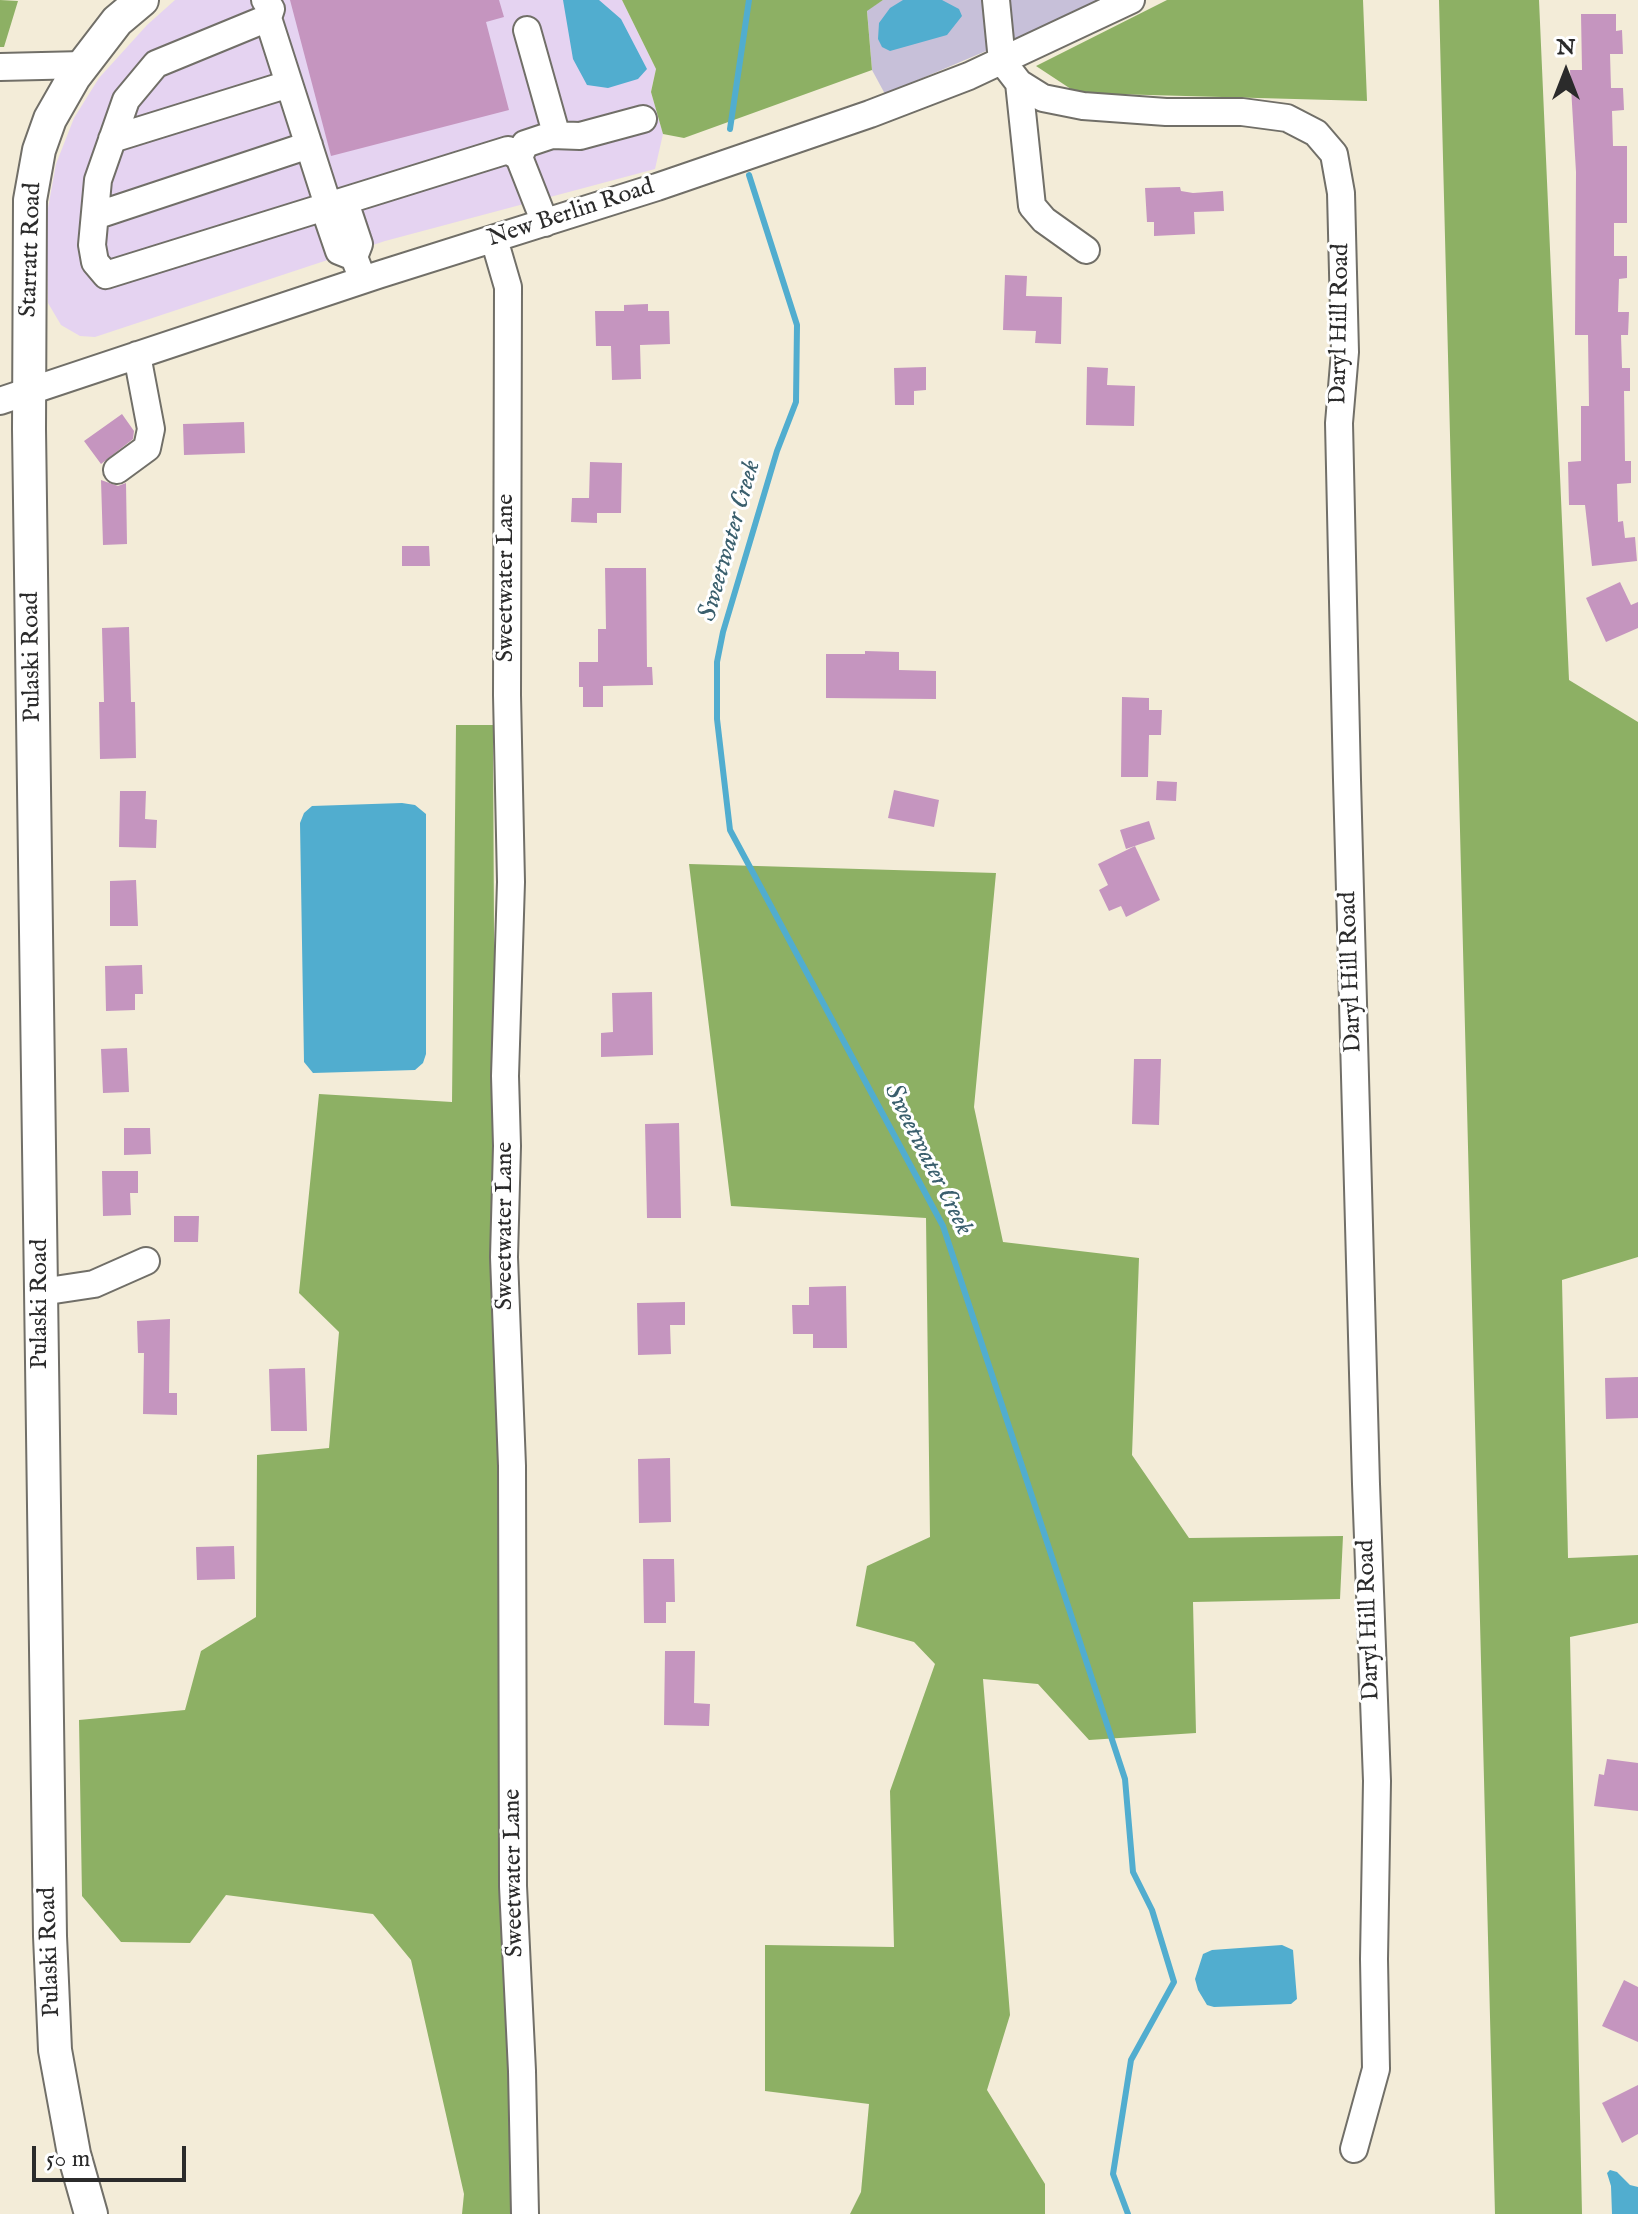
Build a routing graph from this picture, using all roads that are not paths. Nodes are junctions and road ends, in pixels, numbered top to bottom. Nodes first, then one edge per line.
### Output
1 (142, 0) edge
2 (996, 0) edge
3 (1131, 0) edge
4 (266, 9) edge
5 (527, 30) dead end
6 (1002, 61) junction
7 (84, 65) junction
8 (0, 67) edge
9 (1019, 83) junction
10 (289, 84) junction
11 (643, 119) dead end
12 (552, 135) junction
13 (112, 139) junction
14 (309, 145) junction
15 (519, 157) junction
16 (331, 204) junction
17 (95, 216) junction
18 (545, 223) junction
19 (494, 239) junction
20 (1086, 250) dead end
21 (358, 269) junction
22 (137, 355) junction
23 (14, 396) edge
24 (117, 470) dead end
25 (146, 1261) dead end
26 (41, 1292) junction
27 (1354, 2149) dead end
28 (91, 2214) edge
29 (525, 2214) edge

1 - 7 main road, Starratt Road
2 - 6 street
3 - 6 street, New Berlin Road
4 - 10 street
4 - 13 street
5 - 12 street
6 - 9 street, Daryl Hill Road
6 - 18 street, New Berlin Road
7 - 8 street
7 - 23 main road, Starratt Road
9 - 20 street
9 - 27 street, Daryl Hill Road
10 - 13 street
10 - 14 street
11 - 12 street
12 - 15 street
13 - 17 street
14 - 16 street
14 - 17 street
15 - 16 street
15 - 18 street
16 - 17 street
16 - 21 street
18 - 19 street, New Berlin Road
19 - 21 street, New Berlin Road
19 - 29 street, Sweetwater Lane
21 - 22 street, New Berlin Road
22 - 23 street, New Berlin Road
22 - 24 street
23 - 26 main road, Pulaski Road
25 - 26 street
26 - 28 main road, Pulaski Road

